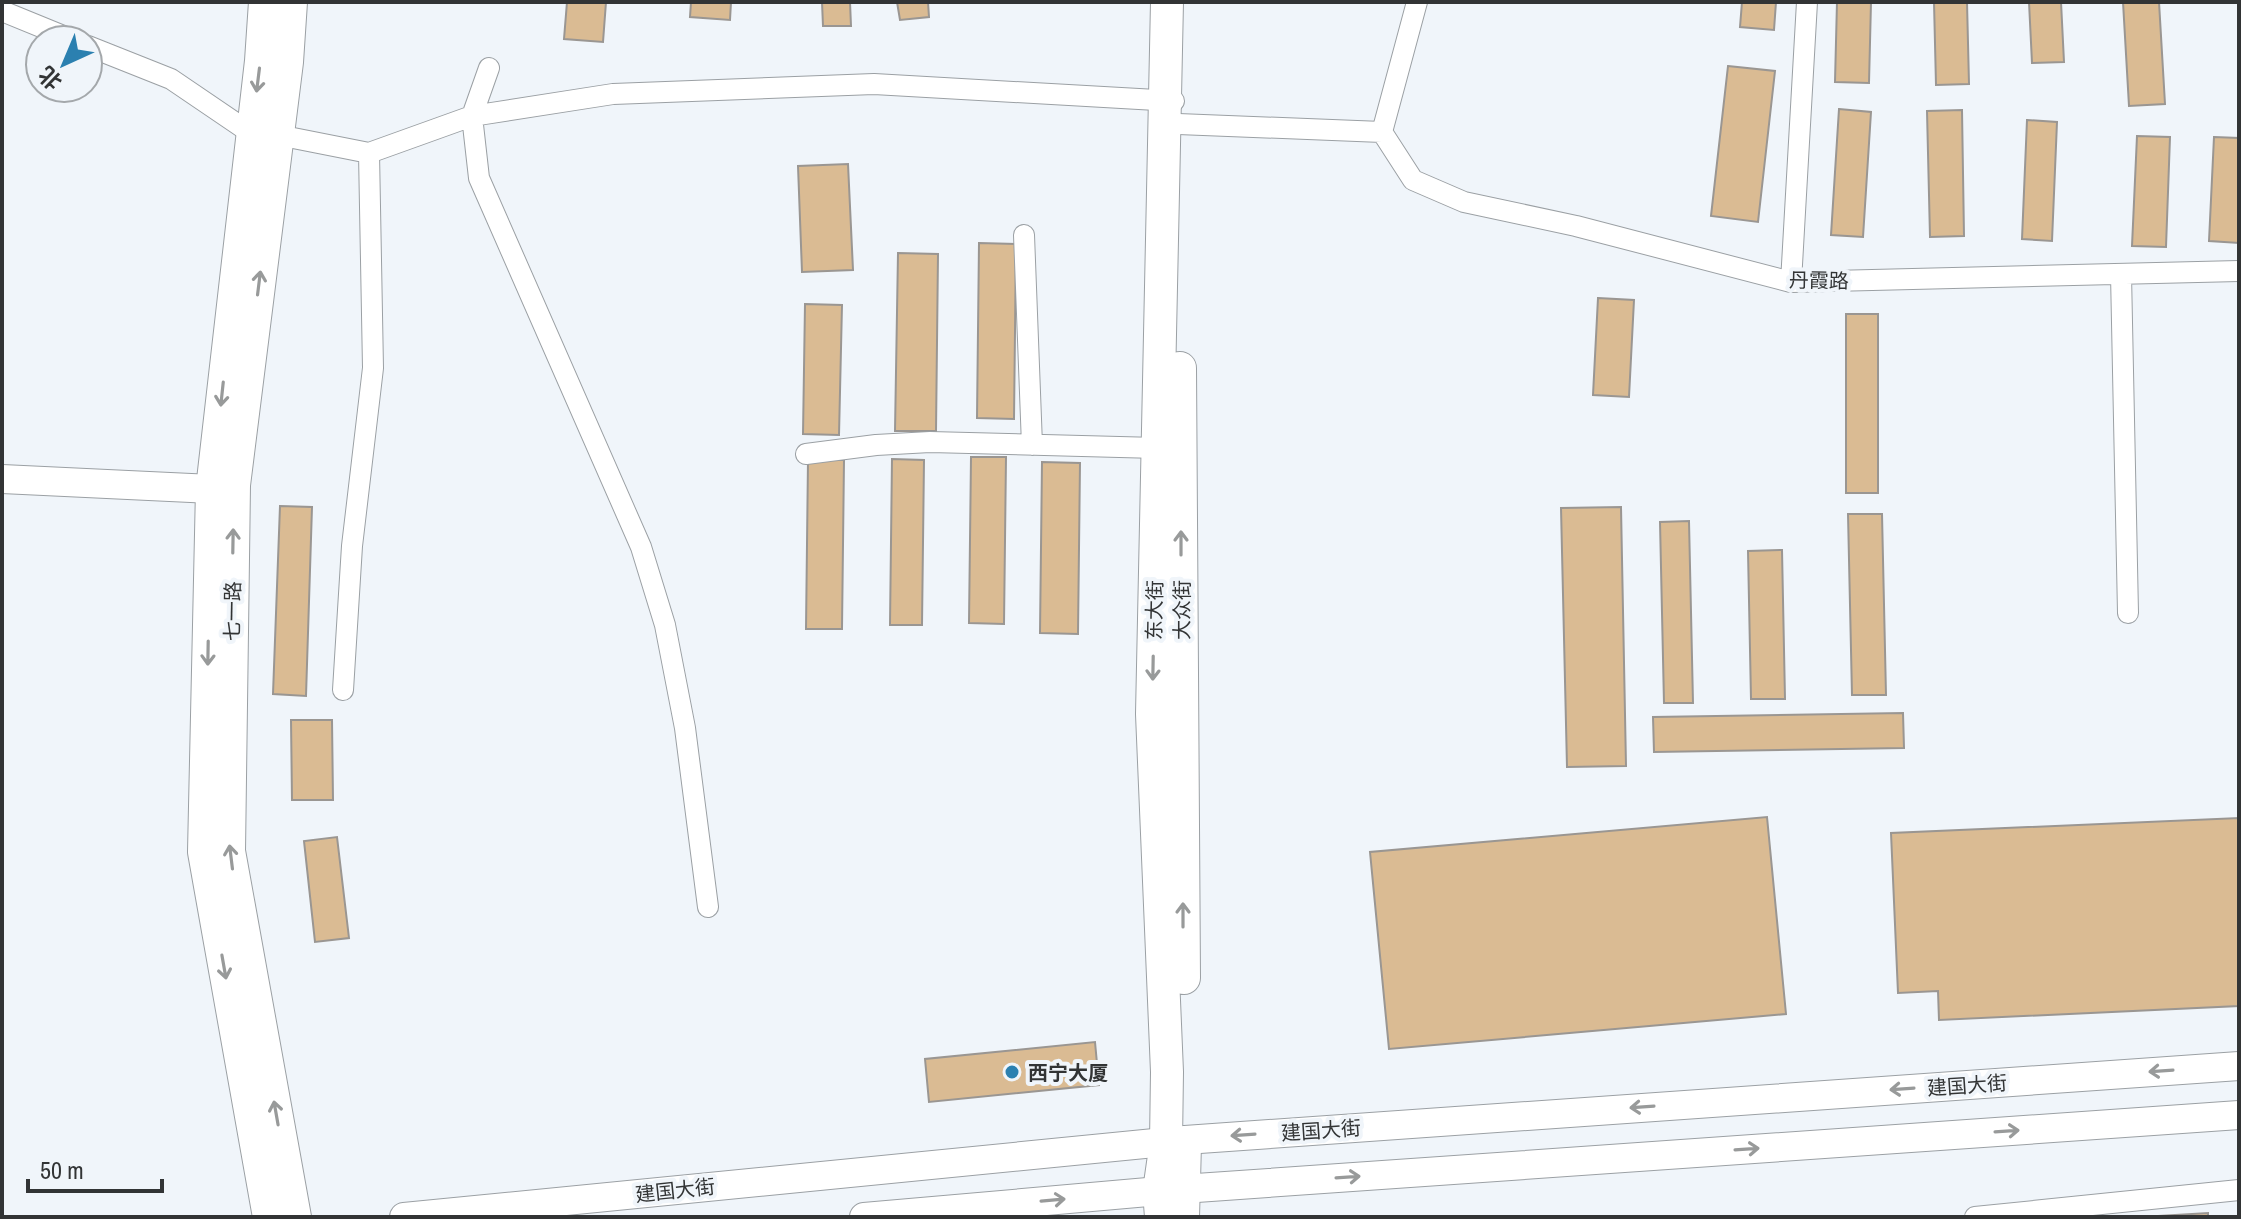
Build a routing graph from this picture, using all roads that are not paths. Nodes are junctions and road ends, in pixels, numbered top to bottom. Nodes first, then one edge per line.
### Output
1 (265, 2) edge
2 (291, 2) edge
3 (1167, 2) edge
4 (1181, 2) edge
5 (1417, 2) edge
6 (1807, 2) edge
7 (2, 11) edge
8 (34, 24) edge
9 (104, 52) edge
10 (489, 68) dead end
11 (1173, 108) junction
12 (472, 116) junction
13 (1382, 132) junction
14 (265, 135) junction
15 (369, 153) junction
16 (1024, 235) dead end
17 (2239, 271) edge
18 (2121, 274) junction
19 (1791, 282) junction
20 (1032, 445) junction
21 (1157, 448) junction
22 (806, 454) dead end
23 (2, 479) edge
24 (212, 489) junction
25 (2128, 613) dead end
26 (343, 690) dead end
27 (708, 907) dead end
28 (2239, 1066) edge
29 (2239, 1115) edge
30 (1176, 1141) junction
31 (2239, 1190) edge
32 (1171, 1204) edge
33 (269, 1217) edge
34 (295, 1217) edge
35 (404, 1217) edge
36 (864, 1217) edge
37 (1975, 1217) edge

1 -> 14 main road, 七一路
2 - 14 main road, 七一路
3 - 11 main road, 东大街
4 - 11 main road, 大众街
5 - 13 street
6 - 19 street
7 - 8 street
9 - 14 street
10 - 12 street
11 - 12 street
11 - 13 street
11 - 21 main road, 东大街
30 -> 11 main road, 大众街
12 - 15 street
12 - 27 street
13 - 19 street, 丹霞路
14 - 15 street
14 -> 24 main road, 七一路
34 -> 14 main road, 七一路
15 - 26 street
16 - 20 street
17 - 18 street, 丹霞路
18 - 19 street, 丹霞路
18 - 25 street
20 - 21 street
20 - 22 street
21 -> 30 main road, 东大街
23 - 24 street
24 -> 33 main road, 七一路
28 -> 30 street, 建国大街
32 -> 29 street
30 - 32 main road, 东大街
30 - 35 street, 建国大街
31 - 37 street
36 -> 32 street

